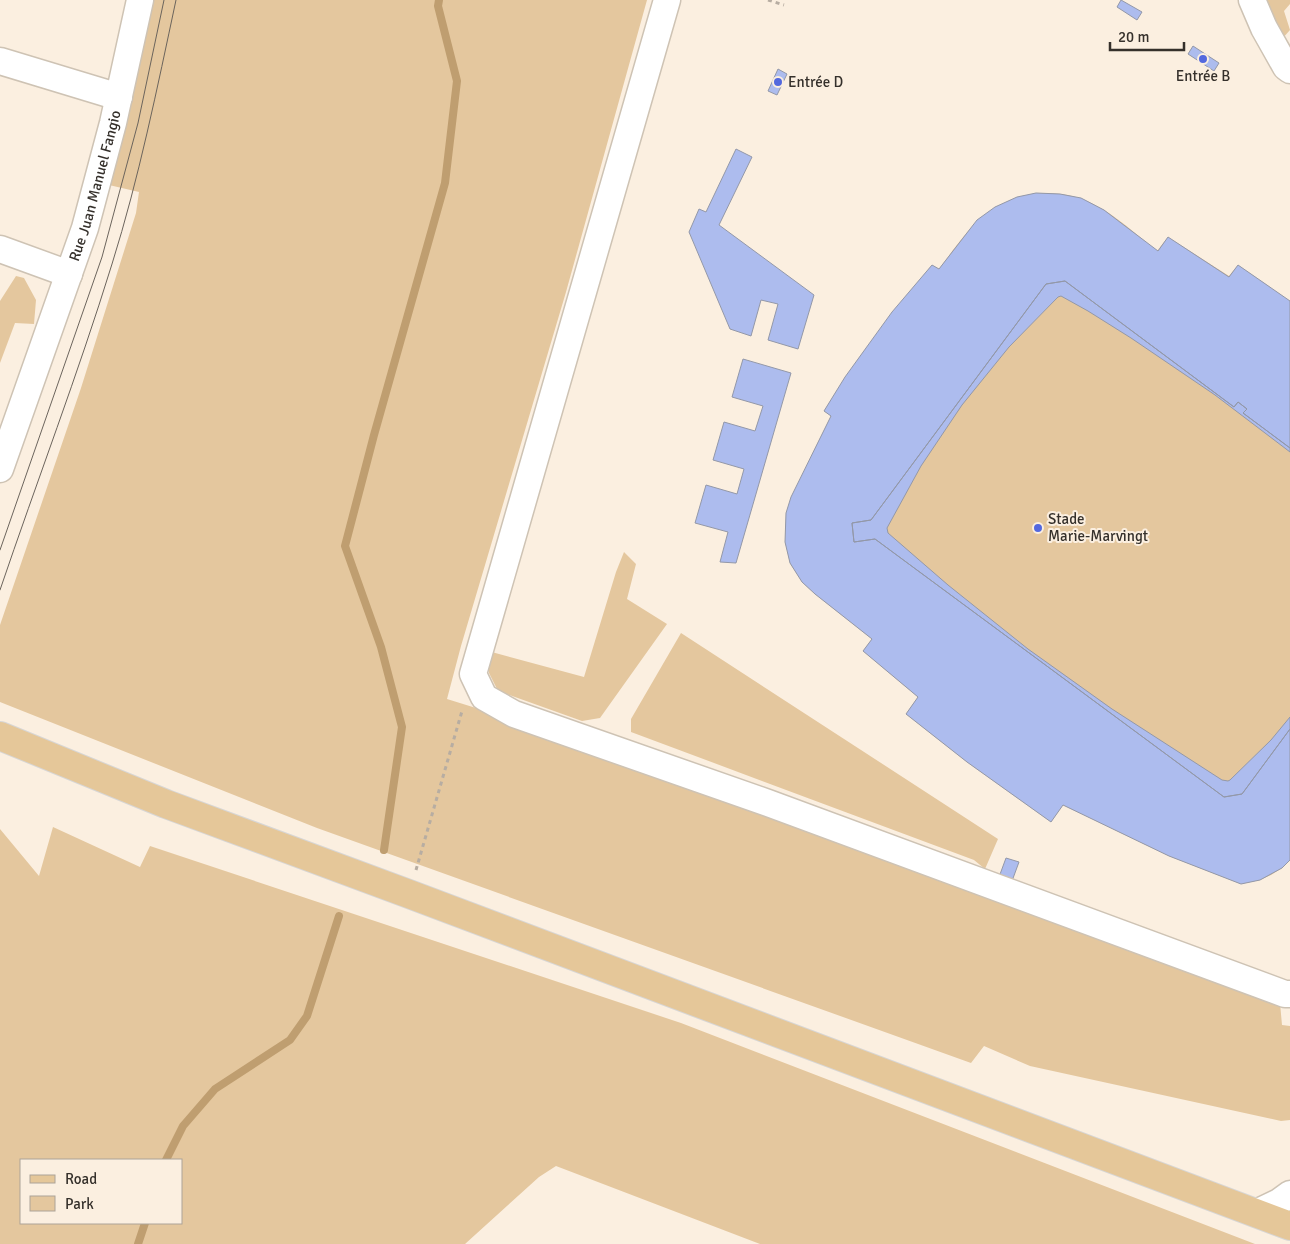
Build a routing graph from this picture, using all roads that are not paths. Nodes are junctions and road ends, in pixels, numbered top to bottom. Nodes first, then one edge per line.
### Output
1 (140, 0) edge
2 (667, 0) edge
3 (1252, 0) edge
4 (0, 61) edge
5 (1290, 70) edge
6 (119, 97) junction
7 (0, 249) edge
8 (69, 274) junction
9 (0, 468) edge
10 (0, 736) edge
11 (1290, 994) edge
12 (1290, 1194) edge
13 (1256, 1213) junction
14 (1290, 1226) edge

1 - 6 street, Rue Juan Manuel Fangio
2 - 11 street
3 - 5 street
4 - 6 street, Rue Juan Manuel Fangio
6 - 8 street, Rue Juan Manuel Fangio
7 - 8 street, Rue Juan Manuel Fangio
8 - 9 street, Rue Juan Manuel Fangio
10 - 13 main road
12 - 13 street
13 - 14 main road

